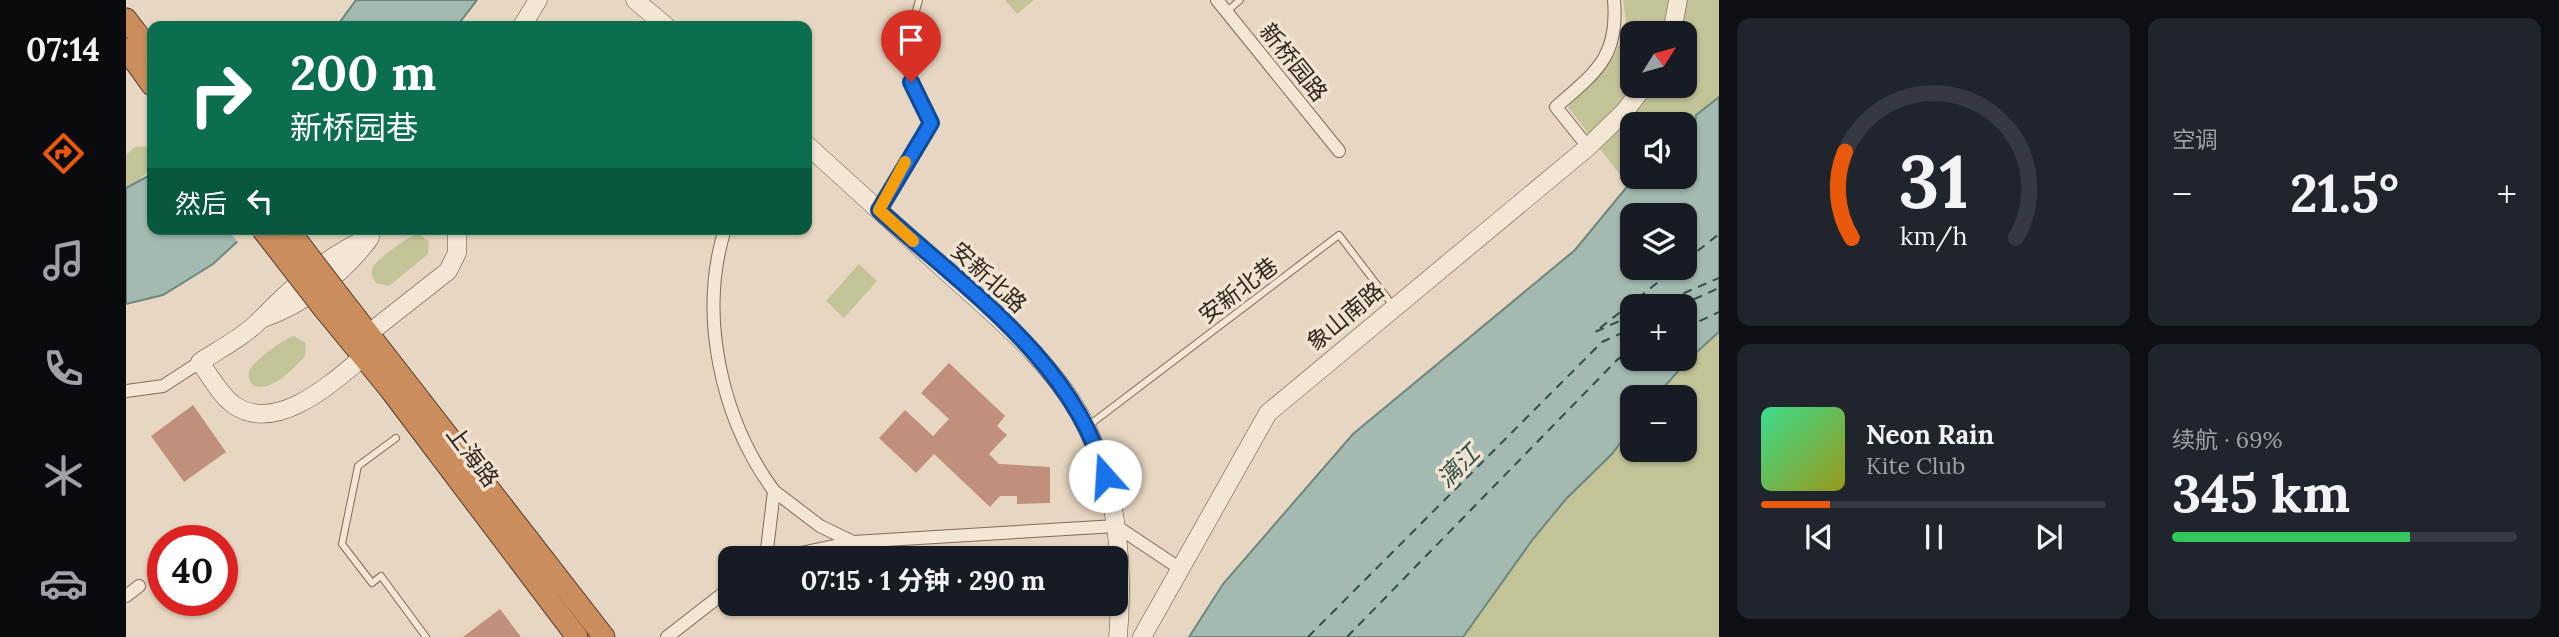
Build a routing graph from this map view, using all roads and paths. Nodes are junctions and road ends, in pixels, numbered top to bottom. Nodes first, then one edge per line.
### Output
1 (538, 0) edge
2 (635, 0) edge
3 (919, 0) edge
4 (1217, 0) edge
5 (1240, 0) edge
6 (1614, 0) edge
7 (1678, 0) edge
8 (1226, 12) junction
9 (126, 19) edge
10 (525, 21) edge
11 (660, 21) edge
12 (1674, 21) edge
13 (147, 46) edge
14 (126, 49) edge
15 (147, 78) edge
16 (1635, 98) edge
17 (1588, 147) junction
18 (812, 150) edge
19 (1339, 151) dead end
20 (879, 210) junction
21 (268, 235) edge
22 (292, 235) edge
23 (370, 235) edge
24 (457, 235) edge
25 (724, 235) edge
26 (332, 303) junction
27 (1394, 307) junction
28 (368, 334) junction
29 (363, 357) junction
30 (200, 362) junction
31 (395, 383) junction
32 (126, 391) edge
33 (400, 419) dead end
34 (1087, 427) junction
35 (396, 438) dead end
36 (774, 491) junction
37 (457, 494) dead end
38 (1115, 526) junction
39 (853, 542) junction
40 (767, 546) edge
41 (834, 546) edge
42 (1182, 570) junction
43 (139, 586) dead end
44 (126, 596) edge
45 (718, 597) edge
46 (426, 637) edge
47 (568, 637) edge
48 (578, 637) edge
49 (604, 637) edge
50 (611, 637) edge
51 (667, 637) edge
52 (1118, 637) edge
53 (1142, 637) edge

1 - 10 street
2 - 11 street
3 - 20 lane
4 - 8 street, 新桥园路
5 - 8 lane
6 - 17 street
7 - 12 street
8 - 19 street, 新桥园路
9 - 13 highway
14 - 15 highway
16 - 17 street, 象山南路
17 - 27 street, 象山南路
18 - 20 street, 安新北路
20 - 34 street, 安新北路
21 - 26 highway, bridge
22 - 26 highway, bridge
23 - 30 street
24 - 28 street
25 - 36 street
26 - 28 highway
26 - 29 highway, 上海路
27 - 34 lane, 安新北巷
27 - 42 street, 象山南路
28 - 31 highway
29 - 30 street
29 - 31 highway, 上海路
30 - 32 street
31 - 33 lane
31 - 48 highway, 上海路
31 - 49 highway, 上海路
31 - 50 lane
34 - 38 street, 安新北路
35 - 46 lane
36 - 39 street
36 - 40 street
37 - 47 lane
38 - 39 street
38 - 42 street
38 - 52 street, 安新北路
39 - 41 street
42 - 53 street, 象山南路
43 - 44 street
45 - 51 street

